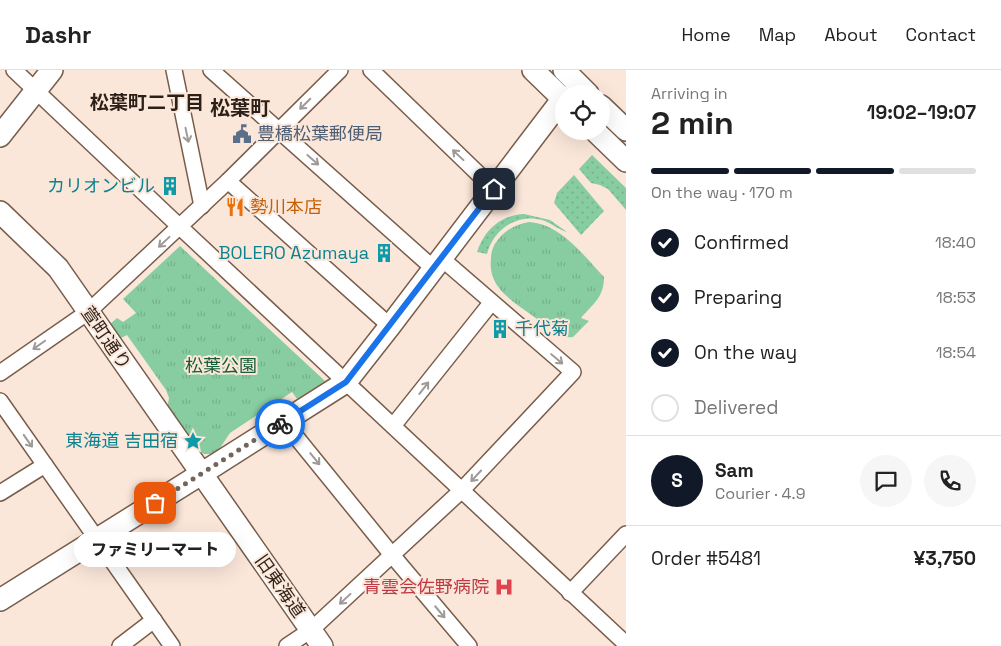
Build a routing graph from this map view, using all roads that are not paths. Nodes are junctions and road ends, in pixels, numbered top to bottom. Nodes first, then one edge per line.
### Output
1 (14, 70) edge
2 (52, 70) edge
3 (174, 70) edge
4 (211, 70) edge
5 (340, 70) edge
6 (371, 70) edge
7 (533, 70) edge
8 (564, 85) edge
9 (36, 90) junction
10 (555, 108) edge
11 (610, 115) edge
12 (279, 130) junction
13 (626, 130) edge
14 (0, 136) edge
15 (604, 140) edge
16 (626, 161) edge
17 (228, 181) junction
18 (494, 189) junction
19 (202, 206) junction
20 (0, 212) edge
21 (180, 227) junction
22 (437, 263) junction
23 (491, 303) junction
24 (88, 312) junction
25 (390, 326) junction
26 (0, 373) edge
27 (346, 382) junction
28 (0, 401) edge
29 (284, 422) junction
30 (394, 426) junction
31 (45, 465) junction
32 (201, 474) junction
33 (462, 490) junction
34 (0, 493) edge
35 (626, 534) edge
36 (96, 539) junction
37 (392, 555) junction
38 (570, 593) junction
39 (0, 600) edge
40 (154, 620) junction
41 (316, 638) edge
42 (626, 644) edge
43 (120, 646) edge
44 (172, 646) edge
45 (288, 646) edge
46 (469, 646) edge

1 - 9 street
2 - 9 street
3 -> 19 street
4 - 12 street
5 -> 12 street
18 -> 6 street
7 - 8 street
9 - 14 street
9 - 21 street
10 - 18 street
11 - 13 street
12 - 17 street
12 -> 22 street
15 - 16 street
17 - 19 street
17 - 25 street
18 - 22 street
19 - 21 street
20 - 24 street, 萱町通り
21 -> 24 street
21 - 27 street
22 - 23 street
22 - 25 street
30 -> 23 street
23 -> 33 street
24 -> 26 street
24 - 32 street, 萱町通り
25 - 27 street
27 - 29 street
27 - 30 street
28 -> 31 street
29 - 32 street
29 -> 37 street
30 - 33 street
31 - 34 street
31 - 36 street
32 - 36 street
32 - 41 street, 旧東海道
33 - 37 street
33 - 38 street
35 - 38 street
36 - 39 street
36 - 40 street
37 -> 41 street
37 -> 46 street
38 - 42 street
40 - 43 street
40 - 44 street
41 - 45 street

